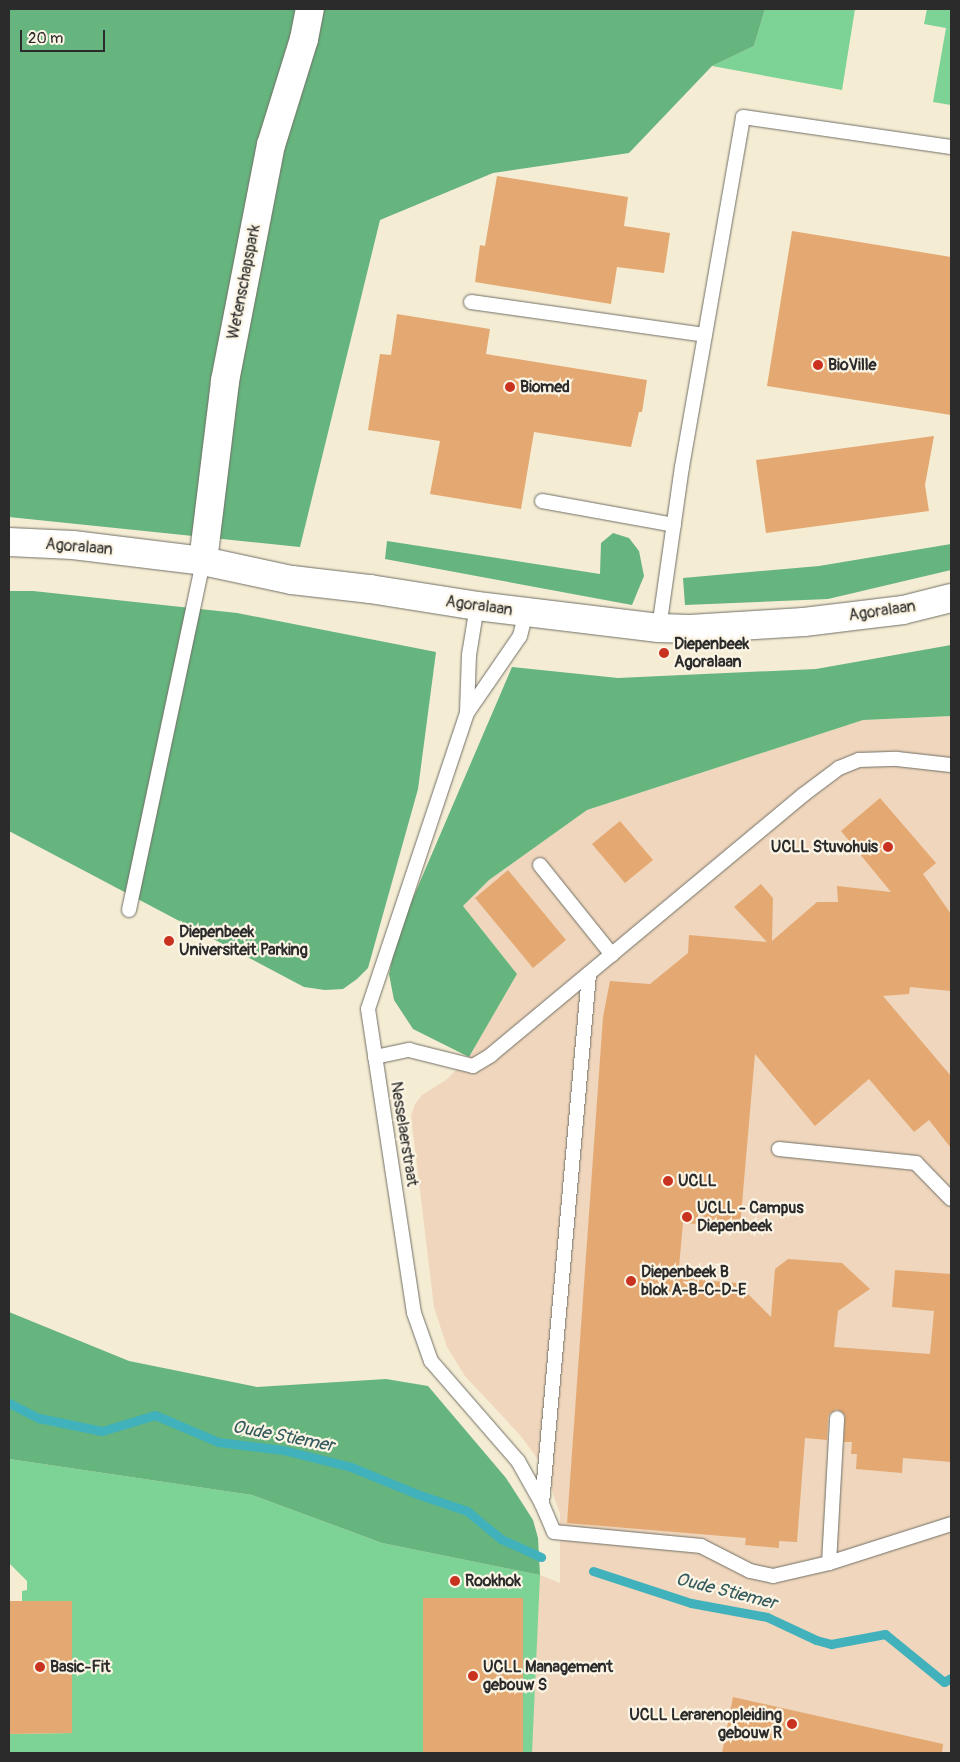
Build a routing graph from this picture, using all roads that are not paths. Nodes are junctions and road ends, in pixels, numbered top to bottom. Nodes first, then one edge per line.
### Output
1 (310, 9) edge
2 (951, 147) edge
3 (471, 302) dead end
4 (705, 335) junction
5 (542, 501) dead end
6 (674, 525) junction
7 (9, 542) edge
8 (203, 561) junction
9 (951, 598) edge
10 (477, 606) junction
11 (526, 612) junction
12 (659, 628) junction
13 (467, 713) junction
14 (951, 765) edge
15 (540, 864) dead end
16 (129, 910) dead end
17 (612, 955) junction
18 (589, 974) junction
19 (375, 1058) junction
20 (779, 1150) dead end
21 (951, 1199) edge
22 (837, 1418) dead end
23 (542, 1504) junction
24 (951, 1524) edge
25 (829, 1563) junction

1 - 8 street, Wetenschapspark
2 - 4 lane
3 - 4 lane
4 - 6 lane
5 - 6 lane
6 - 12 lane
7 - 8 street, Agoralaan
8 - 10 street, Agoralaan
8 - 16 lane
9 - 12 street, Agoralaan
10 - 11 street, Agoralaan
10 - 13 lane, Nesselaerstraat
11 - 12 street, Agoralaan
11 - 13 lane, Nesselaerstraat
13 - 19 lane, Nesselaerstraat
14 - 17 lane
15 - 17 lane
17 - 18 lane
18 - 19 lane
18 - 23 lane
19 - 23 lane, Nesselaerstraat
20 - 21 lane
22 - 25 lane
23 - 25 lane, Nesselaerstraat
24 - 25 lane

